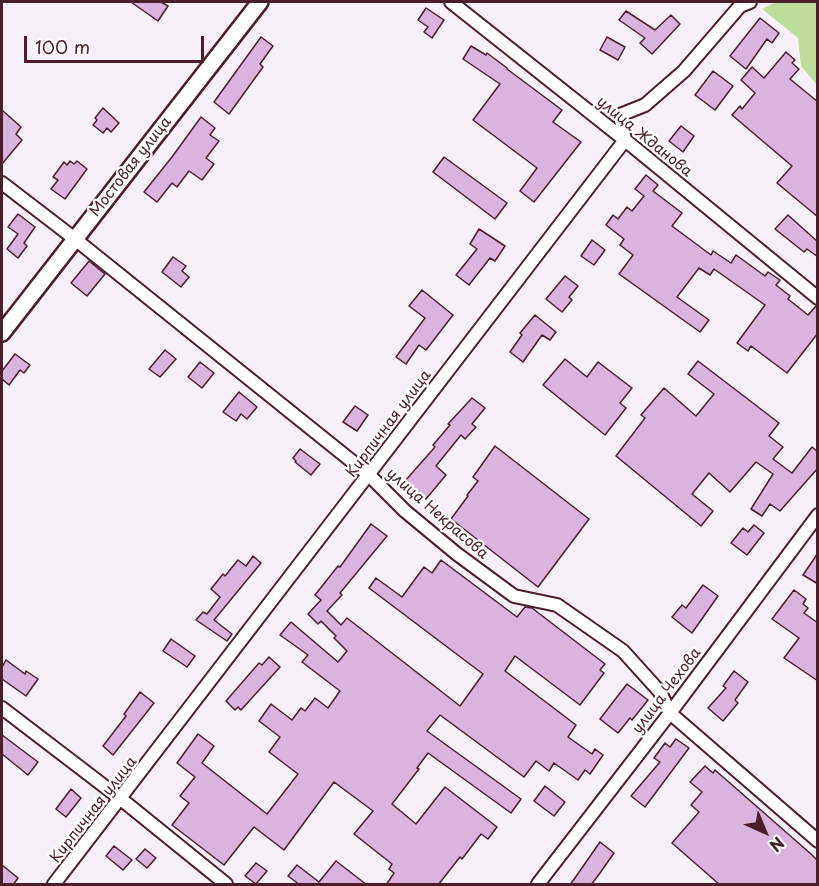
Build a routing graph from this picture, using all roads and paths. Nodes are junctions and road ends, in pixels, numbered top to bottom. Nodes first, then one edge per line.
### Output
1 (260, 2) edge
2 (451, 2) edge
3 (750, 2) edge
4 (625, 140) junction
5 (2, 183) edge
6 (75, 239) junction
7 (818, 298) edge
8 (2, 333) edge
9 (369, 475) junction
10 (818, 514) edge
11 (2, 708) edge
12 (670, 713) junction
13 (122, 799) junction
14 (818, 841) edge
15 (54, 885) edge
16 (226, 885) edge
17 (538, 885) edge

1 - 6 street, Мостовая улица
2 - 4 street, улица Жданова
3 - 4 street
4 - 7 street, улица Жданова
4 - 9 street, Кирпичная улица
5 - 6 street, улица Некрасова
6 - 8 street, Мостовая улица
6 - 9 street, улица Некрасова
9 - 12 street, улица Некрасова
9 - 13 street, Кирпичная улица
10 - 12 street, улица Чехова
11 - 13 street
12 - 14 street, улица Некрасова
12 - 17 street, улица Чехова
13 - 15 street, Кирпичная улица
13 - 16 street

